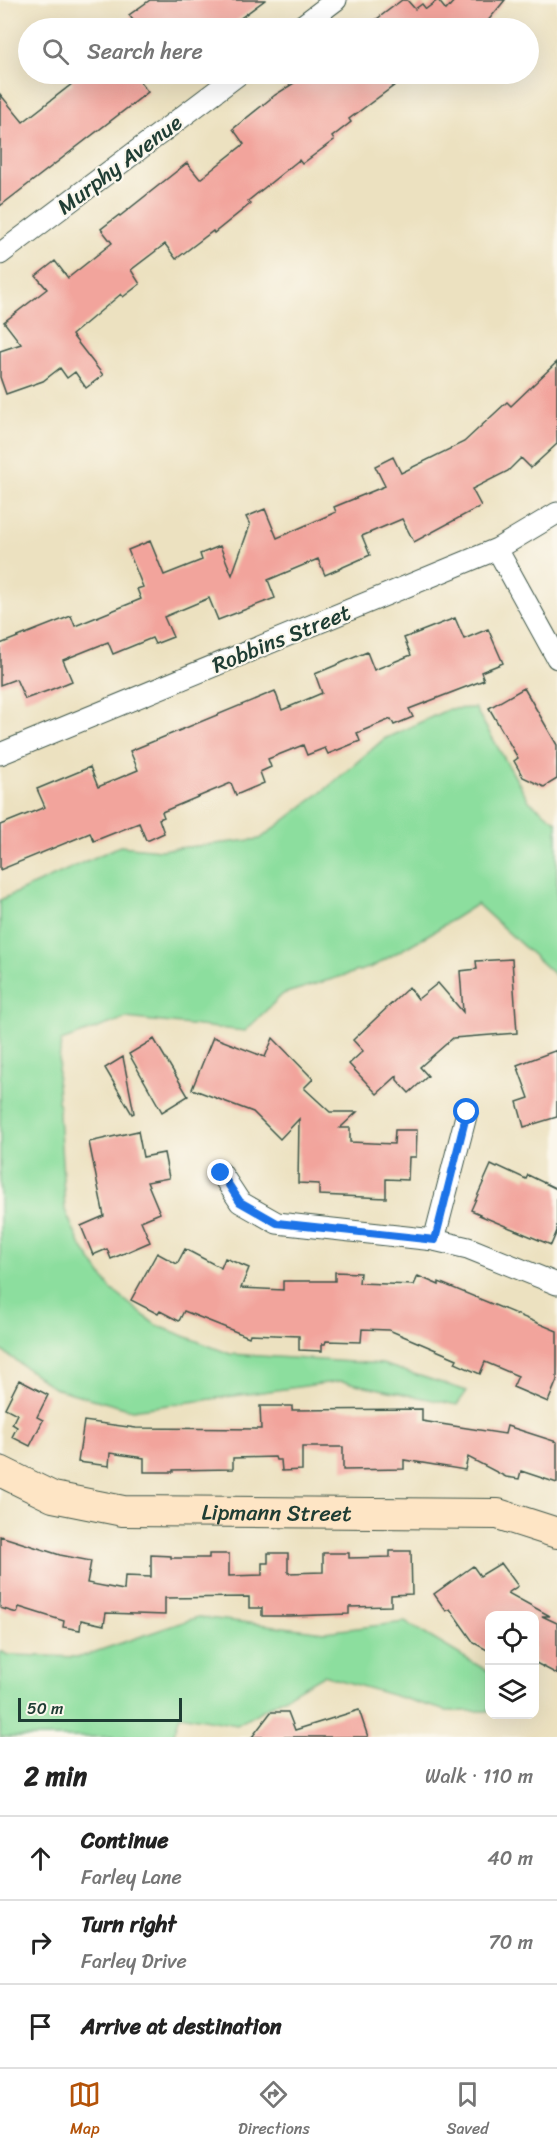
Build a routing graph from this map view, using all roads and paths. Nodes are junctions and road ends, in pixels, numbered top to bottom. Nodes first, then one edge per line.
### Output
1 (336, 0) edge
2 (312, 18) edge
3 (226, 84) edge
4 (0, 254) edge
5 (557, 513) edge
6 (497, 549) junction
7 (557, 658) edge
8 (0, 754) edge
9 (467, 1112) dead end
10 (221, 1173) dead end
11 (435, 1240) junction
12 (557, 1284) edge
13 (0, 1471) edge
14 (557, 1533) edge

1 - 2 street
3 - 4 street, Murphy Avenue
5 - 6 street, Robbins Street
6 - 7 street
6 - 8 street, Robbins Street
9 - 11 street
10 - 11 street
11 - 12 street
13 - 14 street, Lipmann Street

